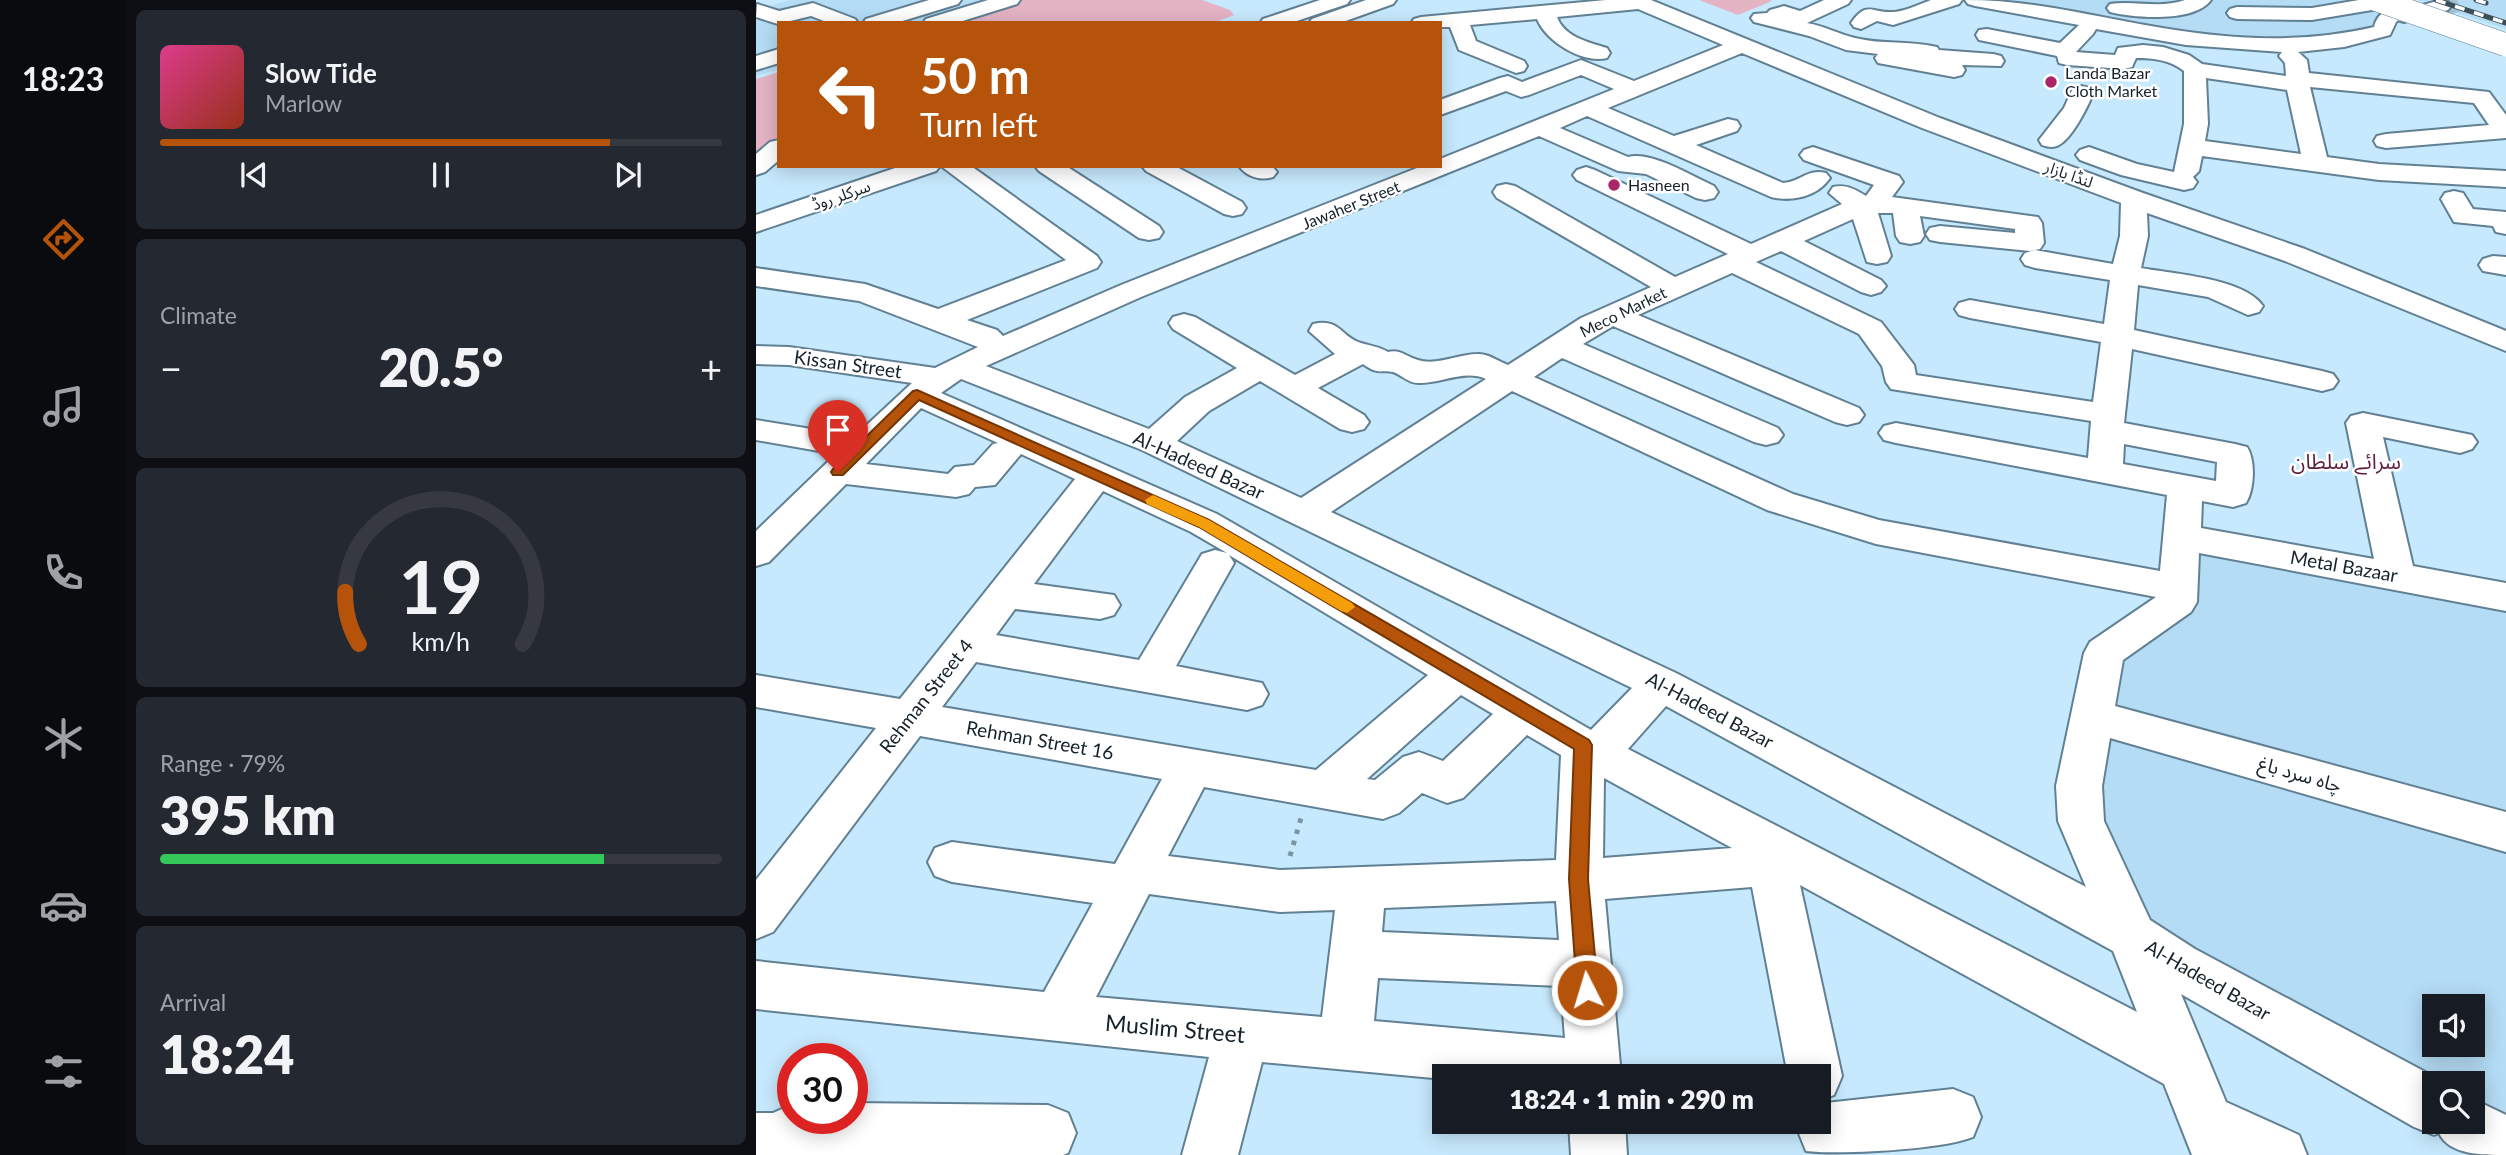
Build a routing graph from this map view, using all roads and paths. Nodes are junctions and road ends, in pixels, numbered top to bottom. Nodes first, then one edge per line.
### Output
1 (790, 0) edge
2 (894, 0) edge
3 (1010, 0) edge
4 (1340, 0) edge
5 (1386, 0) edge
6 (1842, 0) edge
7 (1952, 0) edge
8 (1975, 0) edge
9 (2072, 0) edge
10 (2318, 0) edge
11 (1637, 1) edge
12 (2192, 4) edge
13 (2020, 5) edge
14 (2240, 6) edge
15 (2388, 6) edge
16 (935, 7) edge
17 (2126, 9) junction
18 (756, 10) edge
19 (1545, 13) junction
20 (1761, 19) junction
21 (1458, 20) junction
22 (825, 21) edge
23 (881, 21) edge
24 (1276, 21) edge
25 (1325, 21) edge
26 (1442, 21) edge
27 (2093, 22) junction
28 (1861, 23) dead end
29 (1917, 30) dead end
30 (1840, 33) dead end
31 (1941, 34) dead end
32 (2506, 35) edge
33 (1965, 37) dead end
34 (2342, 40) junction
35 (2275, 45) junction
36 (2506, 45) edge
37 (1897, 49) junction
38 (1727, 51) junction
39 (1599, 53) dead end
40 (2506, 53) edge
41 (1992, 55) junction
42 (777, 57) edge
43 (756, 63) edge
44 (2423, 65) dead end
45 (1516, 66) dead end
46 (777, 70) edge
47 (2243, 70) junction
48 (2071, 71) junction
49 (2109, 74) dead end
50 (756, 75) edge
51 (2134, 77) dead end
52 (2195, 77) junction
53 (2171, 81) dead end
54 (2355, 85) junction
55 (2298, 88) junction
56 (1635, 89) junction
57 (2435, 93) junction
58 (1442, 107) edge
59 (1588, 108) junction
60 (2501, 121) edge
61 (1728, 126) dead end
62 (1541, 128) junction
63 (2026, 131) dead end
64 (2051, 141) junction
65 (2386, 141) dead end
66 (1673, 145) junction
67 (2191, 147) junction
68 (777, 149) edge
69 (2316, 164) junction
70 (1807, 165) junction
71 (756, 167) edge
72 (1442, 167) edge
73 (921, 168) edge
74 (957, 168) edge
75 (1051, 168) edge
76 (1159, 168) edge
77 (1440, 168) edge
78 (1586, 175) dead end
79 (2506, 179) edge
80 (2184, 183) junction
81 (1506, 192) dead end
82 (1705, 192) dead end
83 (2387, 195) dead end
84 (2454, 200) junction
85 (2506, 202) edge
86 (2147, 203) junction
87 (1868, 205) junction
88 (1905, 206) junction
89 (1233, 208) dead end
90 (756, 224) edge
91 (2506, 226) edge
92 (1149, 232) dead end
93 (1940, 234) dead end
94 (1910, 236) dead end
95 (1781, 240) junction
96 (1877, 256) dead end
97 (1741, 258) junction
98 (2035, 259) dead end
99 (2125, 276) junction
100 (756, 277) edge
101 (1871, 286) dead end
102 (1673, 288) junction
103 (2248, 306) dead end
104 (1970, 309) dead end
105 (1614, 314) junction
106 (942, 319) junction
107 (1184, 323) dead end
108 (1324, 331) dead end
109 (2117, 336) junction
110 (2506, 342) edge
111 (1559, 345) junction
112 (998, 348) junction
113 (756, 355) edge
114 (1357, 355) junction
115 (1259, 368) junction
116 (1508, 379) junction
117 (939, 380) junction
118 (2322, 380) dead end
119 (1294, 388) junction
120 (1847, 415) dead end
121 (1352, 422) dead end
122 (2108, 422) junction
123 (756, 430) edge
124 (1896, 433) dead end
125 (1766, 435) dead end
126 (2460, 442) dead end
127 (1154, 443) junction
128 (1004, 452) dead end
129 (850, 460) junction
130 (2105, 471) junction
131 (1097, 475) junction
132 (2185, 486) junction
133 (1304, 513) junction
134 (2182, 537) junction
135 (756, 554) edge
136 (1215, 563) dead end
137 (2396, 575) junction
138 (2178, 588) junction
139 (1004, 594) junction
140 (2506, 597) edge
141 (1100, 605) dead end
142 (965, 645) junction
143 (1458, 673) junction
144 (1150, 676) junction
145 (1661, 684) junction
146 (756, 691) edge
147 (1247, 694) dead end
148 (1524, 711) junction
149 (910, 717) junction
150 (2094, 717) junction
151 (1590, 749) junction
152 (1192, 766) junction
153 (1317, 788) junction
154 (2506, 832) edge
155 (952, 862) dead end
156 (1788, 864) junction
157 (1578, 879) junction
158 (1131, 880) junction
159 (1362, 886) junction
160 (1280, 891) junction
161 (756, 917) edge
162 (2132, 936) junction
163 (1355, 954) junction
164 (1585, 964) junction
165 (756, 985) edge
166 (1058, 1018) junction
167 (1242, 1035) junction
168 (1345, 1045) junction
169 (1520, 1064) edge
170 (1593, 1064) edge
171 (1813, 1064) edge
172 (2185, 1066) junction
173 (2422, 1100) edge
174 (1953, 1117) dead end
175 (1831, 1126) edge
176 (1048, 1133) dead end
177 (1598, 1134) edge
178 (2484, 1134) edge
179 (2213, 1138) edge
180 (768, 1146) edge
181 (2506, 1146) edge
182 (1210, 1155) edge
183 (1599, 1155) edge
184 (2279, 1155) edge

1 - 18 street
2 - 22 street
3 - 16 street
4 - 24 street
5 - 25 street
6 - 20 street, Jawaher Street
7 - 28 street
8 - 13 street
9 - 17 street
10 - 14 street
11 - 19 street
11 - 38 street, لنڈا بازار
12 - 14 street
12 - 17 street
13 - 27 street
13 - 41 street
14 - 15 street
15 - 17 street
15 - 32 street
15 - 32 street
15 - 34 street
15 - 36 street, bridge
15 - 40 street
16 - 23 street
18 - 22 street
19 - 21 street
19 - 39 street
20 - 37 street
20 - 38 street, Jawaher Street
21 - 26 street
21 - 45 street
27 - 47 street
27 - 48 street
29 - 31 street
30 - 37 street
33 - 41 street
34 - 35 street
34 - 54 street
35 - 47 street
35 - 55 street
37 - 41 street
38 - 56 street, Jawaher Street
38 - 86 street, لنڈا بازار
41 - 48 street
42 - 43 street
44 - 57 street
46 - 50 street
47 - 52 street
47 - 55 street
48 - 52 street
48 - 64 street
49 - 51 street
52 - 53 street
52 - 67 street
54 - 55 street
54 - 57 street
55 - 60 street
55 - 69 street
56 - 58 street
56 - 59 street, Jawaher Street
57 - 60 street
59 - 62 street, Jawaher Street
59 - 66 street
60 - 65 street
61 - 66 street
62 - 72 street, Jawaher Street
62 - 82 street
63 - 64 street
64 - 80 street
66 - 70 street
67 - 69 street
67 - 80 street
68 - 71 street
69 - 79 street
70 - 87 street
70 - 87 street
73 - 90 street, سرکلر روڈ
74 - 106 street
75 - 92 street
76 - 89 street
77 - 112 street, Jawaher Street
78 - 97 street
80 - 86 street
81 - 102 street
83 - 84 street
84 - 85 street
84 - 91 street
86 - 99 street
86 - 110 street, لنڈا بازار
87 - 88 street, Meco Market
87 - 95 street, Meco Market
87 - 96 street
88 - 93 street, Meco Market
88 - 94 street
95 - 97 street, Meco Market
95 - 101 street
97 - 102 street, Meco Market
97 - 122 street
98 - 99 street
99 - 103 street
99 - 109 street
100 - 106 street
102 - 105 street, Meco Market
104 - 109 street
105 - 111 street, Meco Market
105 - 120 street
106 - 112 street
107 - 115 street
108 - 114 street
109 - 118 street
109 - 122 street
111 - 116 street, Meco Market
111 - 125 street
112 - 117 street, Jawaher Street
113 - 117 street, Kissan Street
114 - 116 street
114 - 119 street
115 - 119 street
115 - 127 street
116 - 133 street, Meco Market
116 - 138 street
117 - 127 street, Al-Hadeed Bazar
117 - 129 street, Jawaher Street
117 - 131 street
119 - 121 street
122 - 130 street
122 - 132 street
123 - 129 street
124 - 130 street
126 - 137 street
127 - 133 street, Al-Hadeed Bazar
128 - 129 street
129 - 135 street, Jawaher Street
130 - 132 street
131 - 139 street, Rehman Street 4
131 - 143 street
132 - 134 street
133 - 145 street, Al-Hadeed Bazar
134 - 137 street, Metal Bazaar
134 - 138 street
136 - 144 street
137 - 140 street, Metal Bazaar
138 - 150 street
139 - 141 street
139 - 142 street, Rehman Street 4
142 - 144 street
142 - 149 street, Rehman Street 4
143 - 148 street
143 - 153 street
144 - 147 street
145 - 151 street
145 - 162 street, Al-Hadeed Bazar
146 - 149 street, Rehman Street 16
148 - 151 street
148 - 153 street, Rehman Street 16
149 - 152 street, Rehman Street 16
149 - 161 street, Rehman Street 4
150 - 154 street, چاہ سرد باغ
150 - 162 street
151 - 156 street
151 - 157 street
152 - 153 street, Rehman Street 16
152 - 158 street
153 - 160 path
155 - 158 street
156 - 157 street
156 - 171 street
156 - 172 street
157 - 159 street
157 - 164 street
158 - 160 street
158 - 166 street
159 - 160 street
159 - 163 street
162 - 172 street
162 - 173 street, Al-Hadeed Bazar
163 - 164 street
163 - 168 street
164 - 170 street
165 - 166 street, Muslim Street
166 - 167 street, Muslim Street
167 - 168 street, Muslim Street
167 - 182 street
168 - 169 street, Muslim Street
172 - 179 street
174 - 175 street
176 - 180 street
177 - 183 street
178 - 181 street
179 - 184 street

